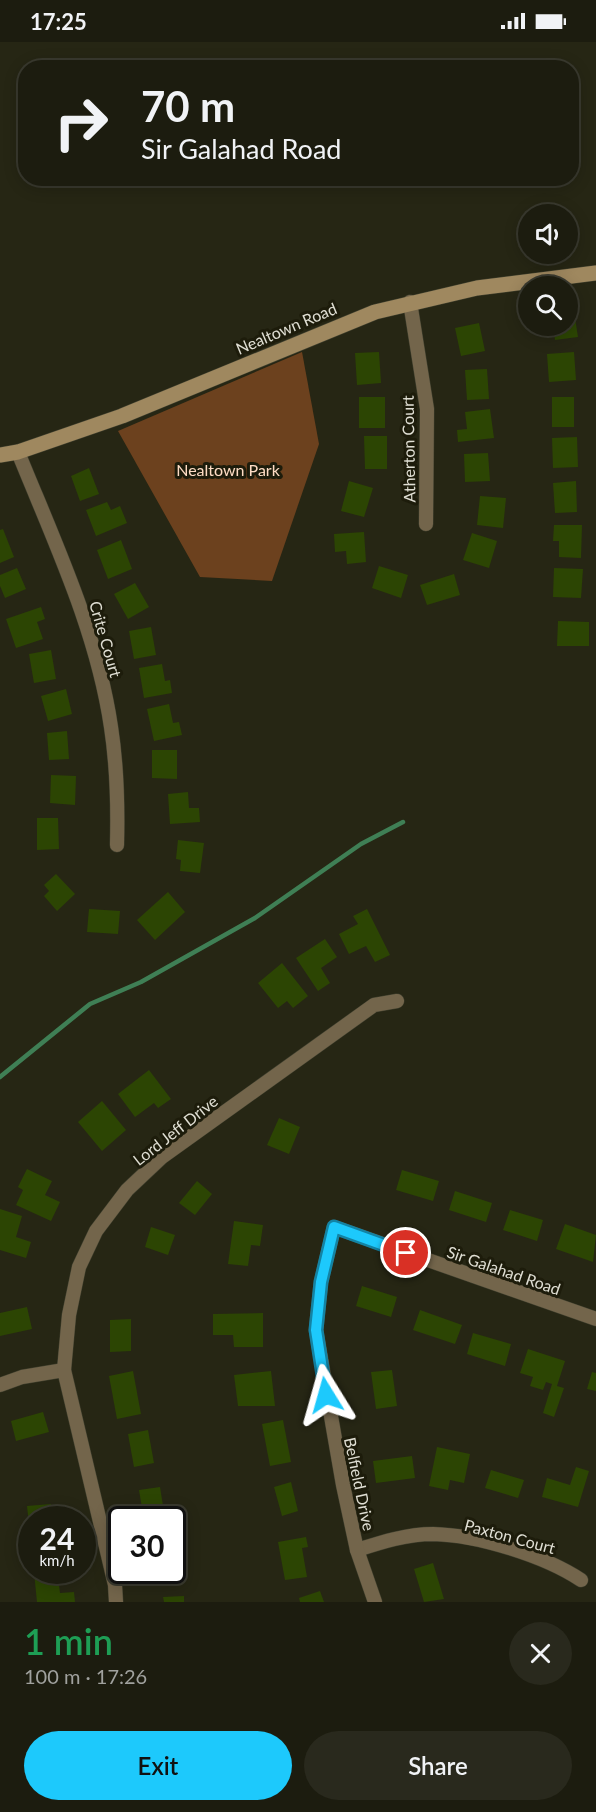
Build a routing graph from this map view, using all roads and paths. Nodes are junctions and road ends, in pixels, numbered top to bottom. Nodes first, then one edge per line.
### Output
1 (596, 273) edge
2 (410, 302) junction
3 (18, 452) junction
4 (0, 455) edge
5 (426, 524) dead end
6 (117, 845) dead end
7 (396, 1001) dead end
8 (334, 1227) joint
9 (596, 1319) edge
10 (63, 1370) junction
11 (0, 1385) edge
12 (357, 1550) junction
13 (581, 1580) dead end
14 (116, 1602) edge
15 (375, 1602) edge

1 - 2 street, Nealtown Road
2 - 3 street, Nealtown Road
2 - 5 street, Atherton Court
3 - 4 street, Nealtown Road
3 - 6 street, Crite Court
7 - 10 street, Lord Jeff Drive
8 - 9 street, Sir Galahad Road
8 - 12 street, Belfield Drive
10 - 11 street
10 - 14 street, Lord Jeff Drive
12 - 13 street, Paxton Court
12 - 15 street, Belfield Drive

